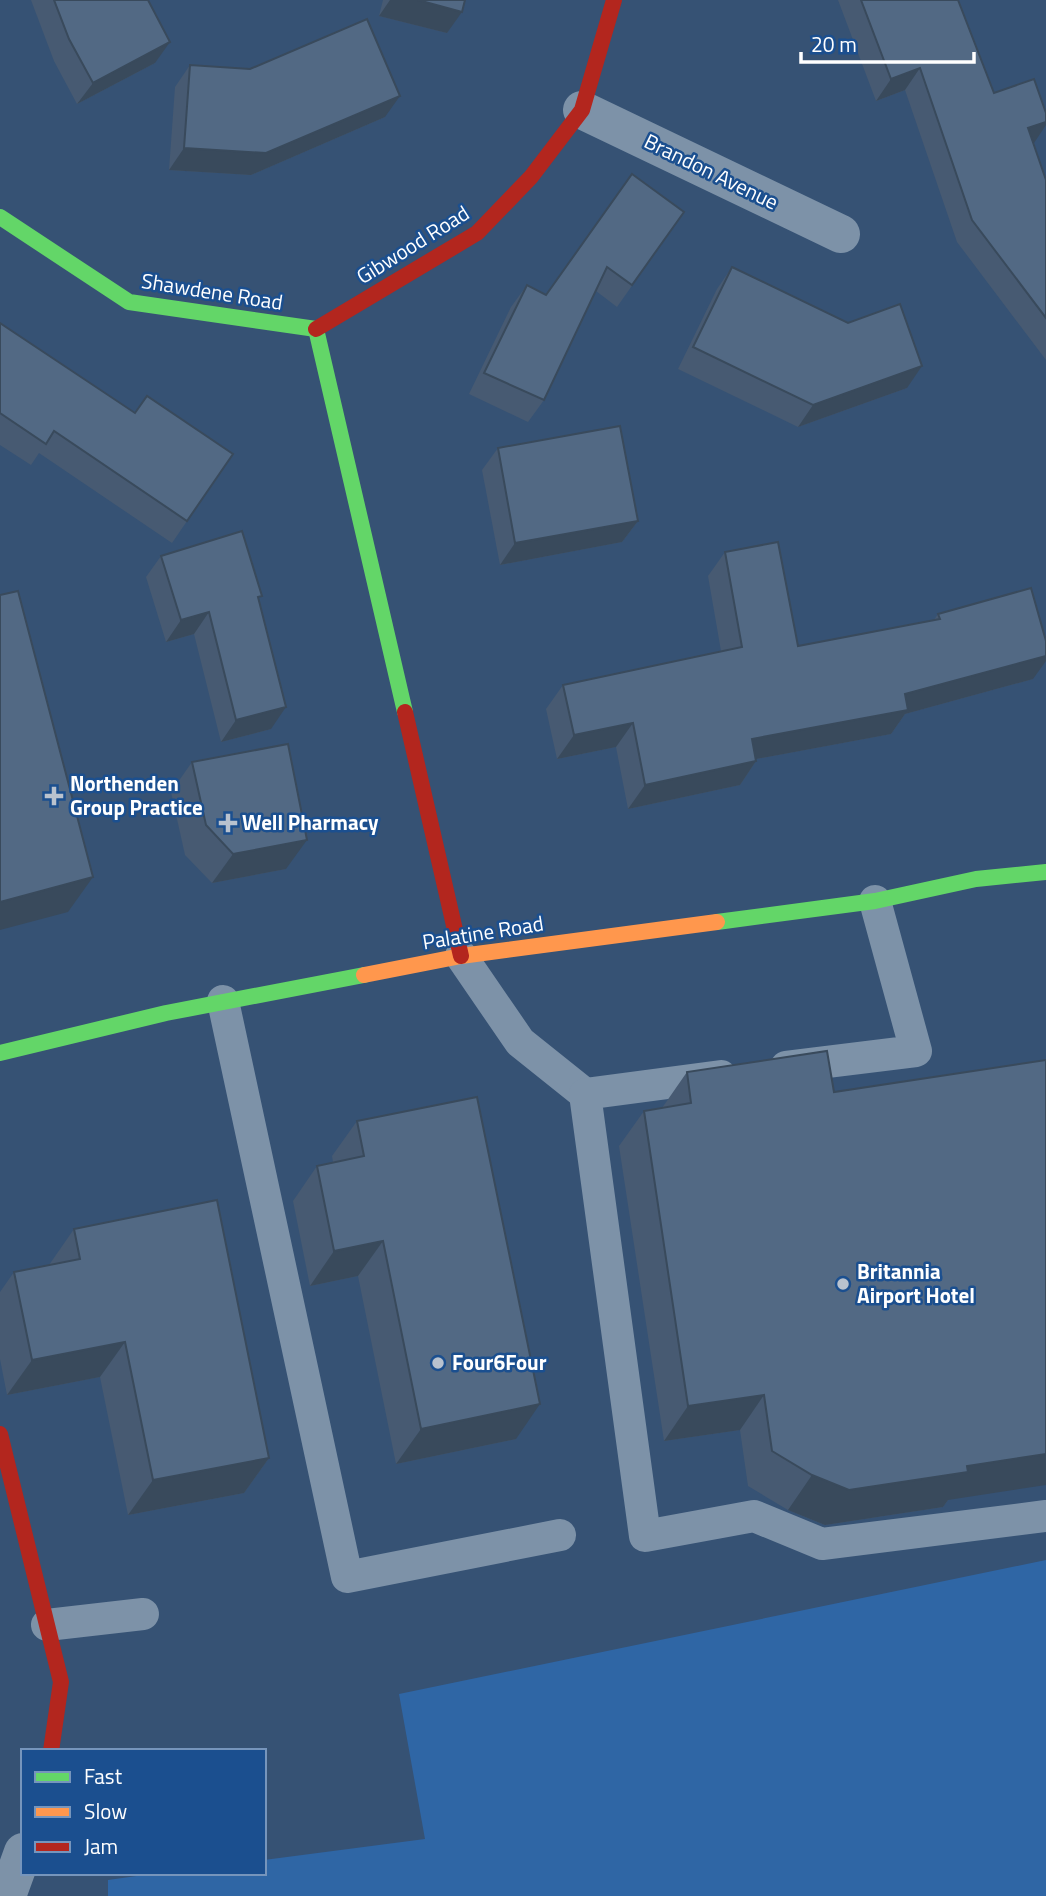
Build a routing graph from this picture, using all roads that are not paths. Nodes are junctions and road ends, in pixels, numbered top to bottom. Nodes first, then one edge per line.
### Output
1 (614, 0) edge
2 (582, 110) junction
3 (0, 217) edge
4 (841, 234) dead end
5 (316, 329) junction
6 (1046, 856) edge
7 (1046, 872) edge
8 (976, 879) junction
9 (875, 901) junction
10 (461, 956) junction
11 (223, 1001) junction
12 (0, 1053) edge
13 (585, 1094) junction
14 (0, 1434) edge
15 (1046, 1516) edge
16 (560, 1535) dead end
17 (143, 1614) dead end
18 (47, 1625) junction
19 (51, 1749) edge
20 (21, 1858) edge
21 (7, 1896) edge

1 - 2 street, Gibwood Road
2 - 4 street, Brandon Avenue
2 - 5 street, Gibwood Road
3 - 5 street, Shawdene Road
5 - 10 street
6 - 8 street
7 - 8 street
8 - 9 street, Palatine Road
9 - 10 street, Palatine Road
9 - 13 lane
10 - 11 street, Palatine Road
10 - 13 lane
11 - 12 street, Palatine Road
11 - 16 lane
13 - 15 lane
14 - 18 street
17 - 18 lane
18 - 19 street
20 - 21 street

